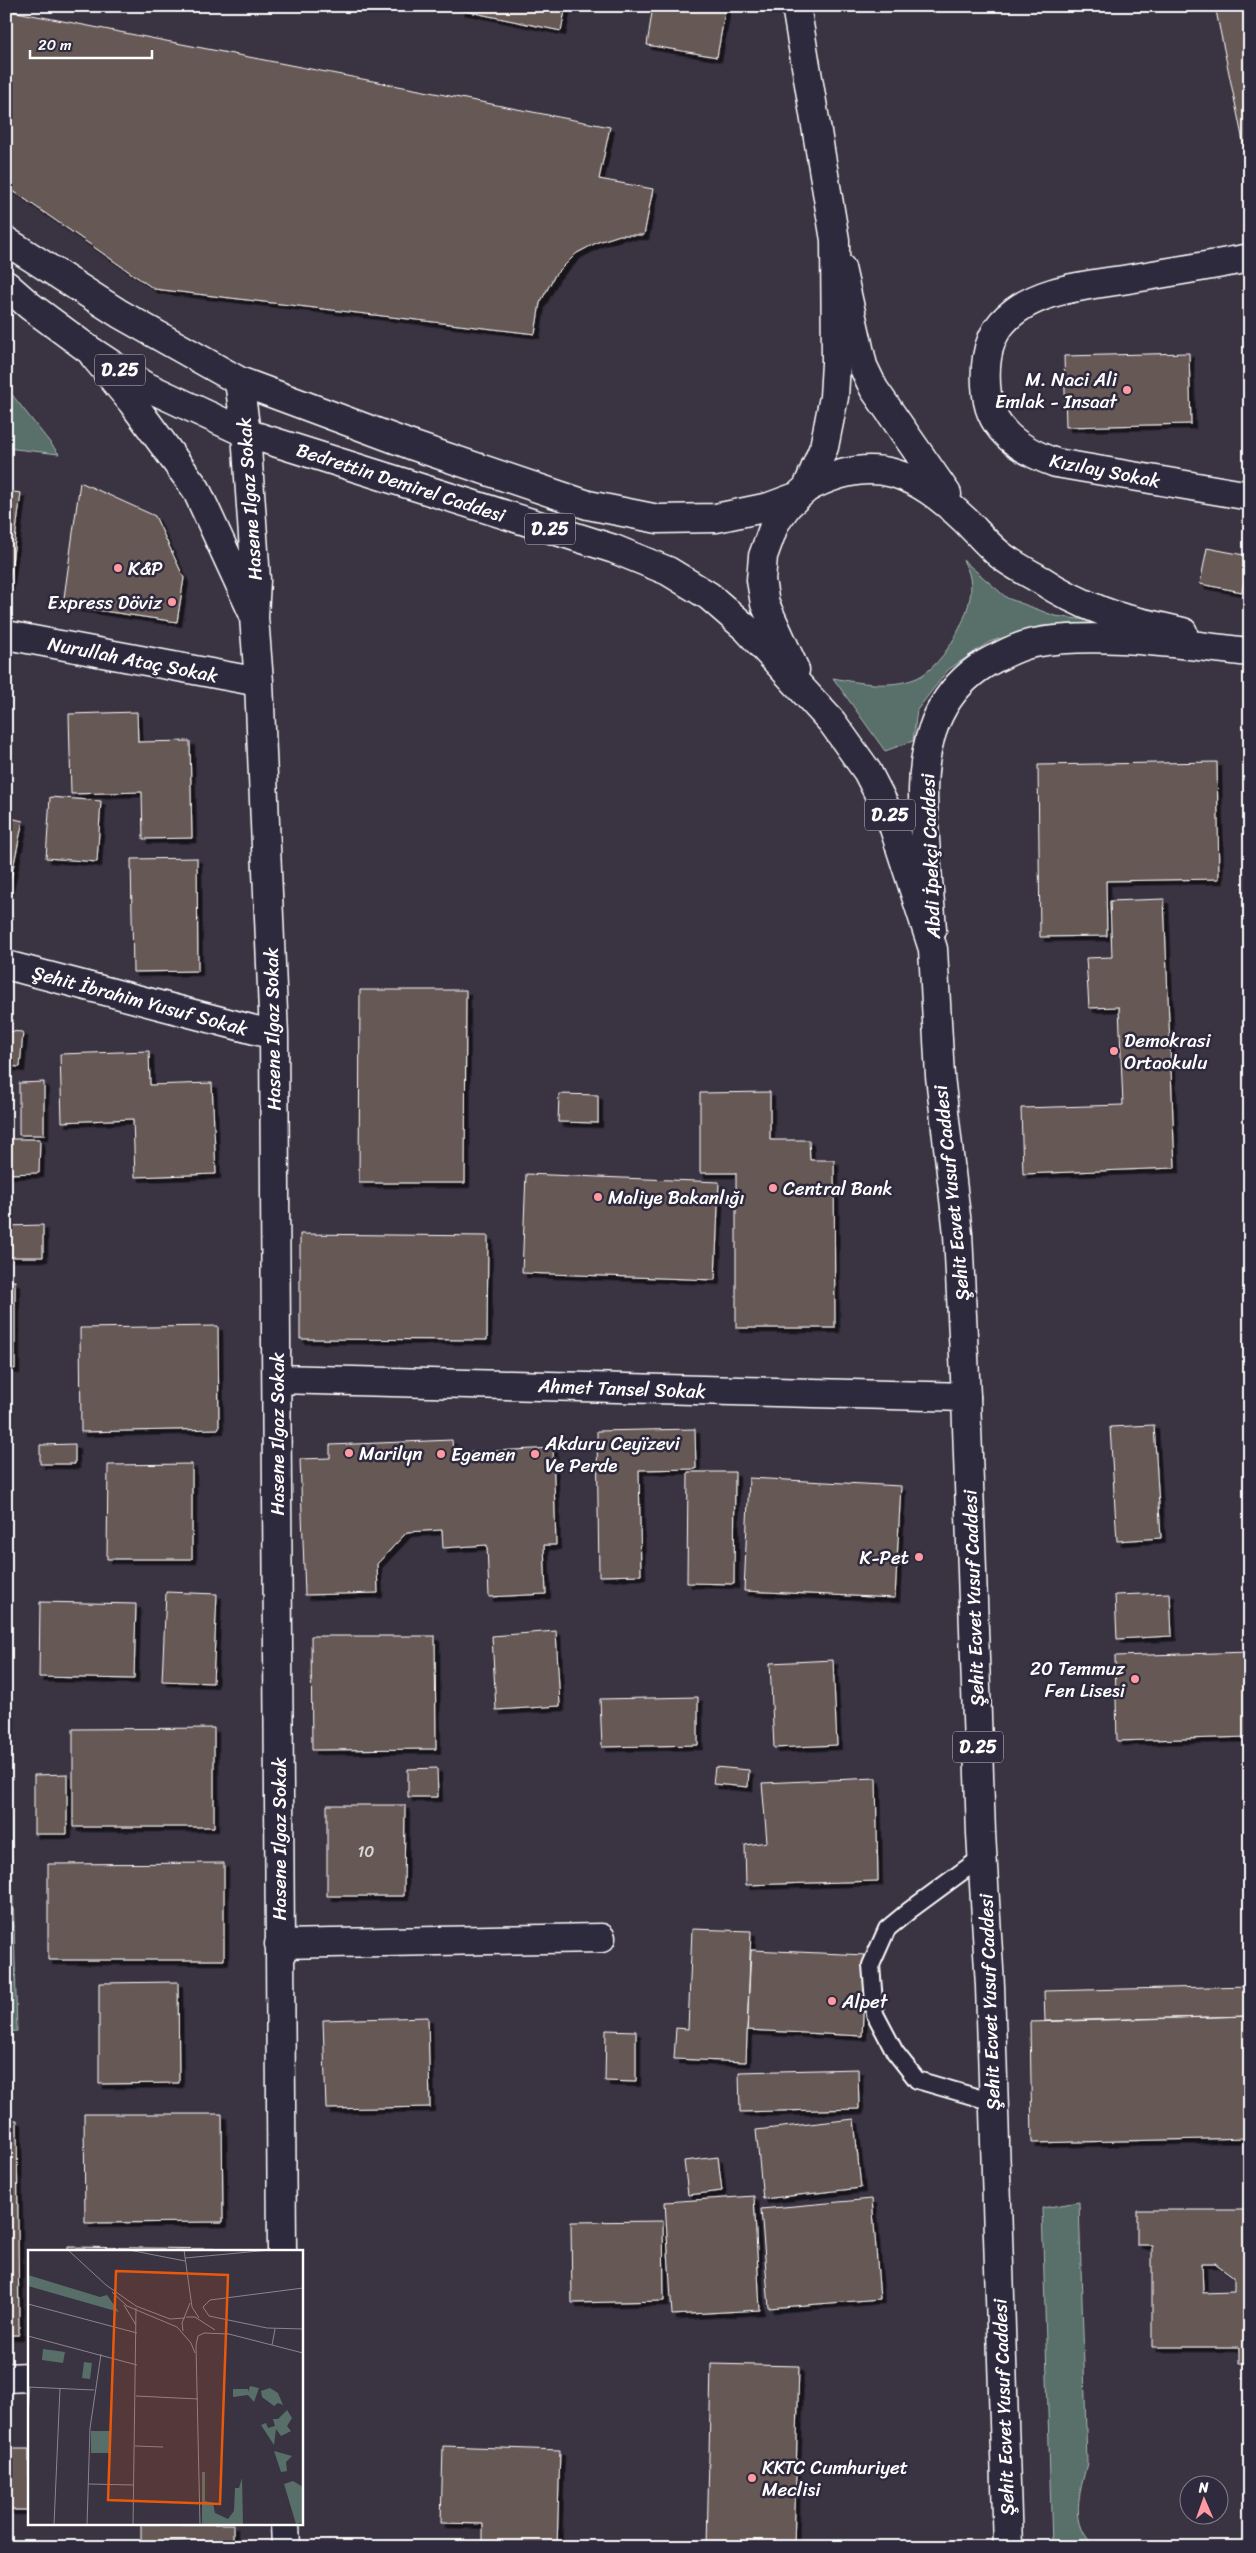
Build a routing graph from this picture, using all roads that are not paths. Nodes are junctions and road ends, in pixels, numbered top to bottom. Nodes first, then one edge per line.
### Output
1 (796, 6) edge
2 (836, 240) junction
3 (6, 241) edge
4 (1250, 258) edge
5 (6, 285) edge
6 (88, 349) junction
7 (239, 382) junction
8 (246, 433) junction
9 (802, 492) junction
10 (1250, 496) edge
11 (967, 522) junction
12 (254, 617) junction
13 (6, 635) edge
14 (1250, 650) edge
15 (259, 682) junction
16 (811, 700) junction
17 (933, 949) junction
18 (6, 965) edge
19 (274, 1035) junction
20 (277, 1379) junction
21 (966, 1397) junction
22 (982, 1857) junction
23 (602, 1938) dead end
24 (279, 1944) junction
25 (993, 2102) junction
26 (282, 2250) edge
27 (6, 2378) edge
28 (28, 2378) edge
29 (285, 2526) edge
30 (286, 2547) edge
31 (1008, 2547) edge

1 - 2 main road
2 - 9 main road
2 - 11 main road
3 - 7 main road, Bedrettin Demirel Caddesi / D.25
4 - 10 main road, Kızılay Sokak
5 - 6 main road, Bedrettin Demirel Caddesi / D.25
6 - 8 main road, Bedrettin Demirel Caddesi / D.25
6 - 12 main road, Hasene Ilgaz Sokak
7 - 8 main road, Hasene Ilgaz Sokak
7 - 9 main road, Bedrettin Demirel Caddesi / D.25
8 - 12 main road, Hasene Ilgaz Sokak
8 - 16 main road, Bedrettin Demirel Caddesi / D.25
9 - 11 main road, Abdi İpekçi Caddesi / D.25
9 - 16 main road, Abdi İpekçi Caddesi / D.25
11 - 14 main road, Abdi İpekçi Caddesi / D.25
12 - 15 main road, Hasene Ilgaz Sokak
13 - 15 main road, Nurullah Ataç Sokak
14 - 17 main road, Abdi İpekçi Caddesi
15 - 19 main road, Hasene Ilgaz Sokak
16 - 17 main road, D.25
17 - 21 main road, Şehit Ecvet Yusuf Caddesi / D.25
18 - 19 main road, Şehit İbrahim Yusuf Sokak
19 - 20 main road, Hasene Ilgaz Sokak
20 - 21 main road, Ahmet Tansel Sokak
20 - 24 main road, Hasene Ilgaz Sokak
21 - 22 main road, Şehit Ecvet Yusuf Caddesi / D.25
22 - 25 main road, Şehit Ecvet Yusuf Caddesi / D.25
22 - 25 lane
23 - 24 main road
24 - 26 main road, Hasene Ilgaz Sokak
25 - 31 main road, Şehit Ecvet Yusuf Caddesi / D.25
27 - 28 main road
29 - 30 main road

